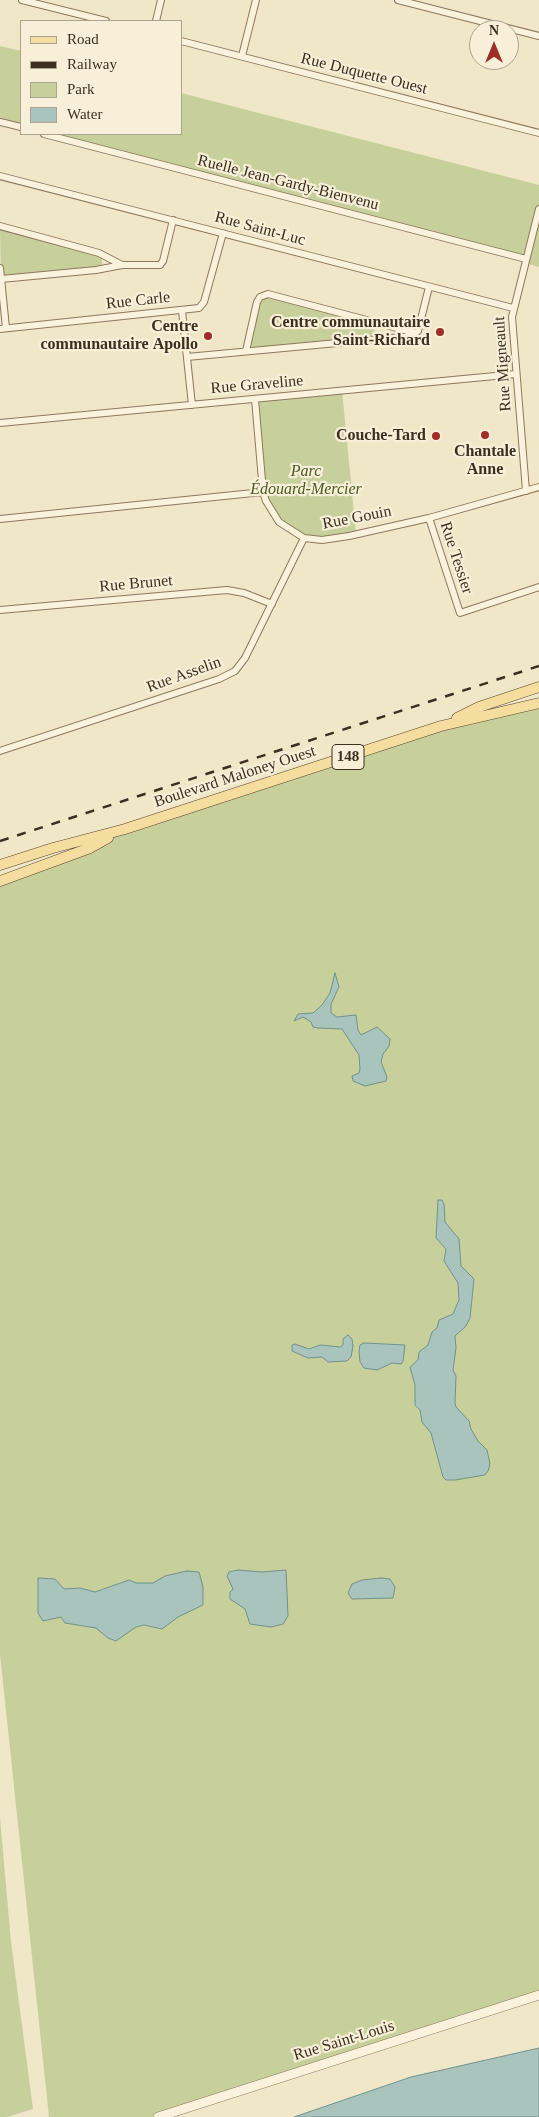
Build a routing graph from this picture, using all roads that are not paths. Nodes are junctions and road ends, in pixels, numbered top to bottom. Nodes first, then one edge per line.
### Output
1 (22, 0) edge
2 (162, 0) edge
3 (256, 0) edge
4 (398, 0) edge
5 (31, 1) edge
6 (102, 20) edge
7 (156, 20) edge
8 (539, 36) edge
9 (182, 41) edge
10 (242, 56) junction
11 (0, 122) edge
12 (20, 128) edge
13 (539, 133) edge
14 (48, 135) edge
15 (0, 176) edge
16 (539, 209) edge
17 (173, 220) junction
18 (0, 226) edge
19 (223, 233) junction
20 (526, 259) junction
21 (122, 265) junction
22 (0, 268) edge
23 (1, 279) edge
24 (429, 287) junction
25 (513, 308) junction
26 (182, 311) junction
27 (3, 328) edge
28 (416, 333) junction
29 (246, 351) junction
30 (187, 357) junction
31 (516, 374) junction
32 (255, 399) junction
33 (192, 405) junction
34 (0, 423) edge
35 (539, 487) edge
36 (526, 491) junction
37 (263, 492) junction
38 (429, 518) junction
39 (0, 519) edge
40 (304, 538) junction
41 (539, 587) edge
42 (272, 604) junction
43 (0, 610) edge
44 (539, 687) edge
45 (539, 703) edge
46 (441, 726) junction
47 (0, 751) edge
48 (125, 829) junction
49 (0, 866) edge
50 (0, 881) edge
51 (539, 1995) edge
52 (158, 2117) edge

1 - 5 street
2 - 7 street
3 - 10 street
4 - 8 street
5 - 6 street
9 - 10 street, Rue Duquette Ouest
10 - 13 street, Rue Duquette Ouest
11 - 12 street
14 - 20 street, Ruelle Jean-Gardy-Bienvenu
15 - 17 street, Rue Saint-Luc
16 - 20 street, Rue Migneault
17 - 19 street, Rue Saint-Luc
17 - 21 street
18 - 21 street
19 - 24 street, Rue Saint-Luc
19 - 26 street, Rue Carle
20 - 25 street, Rue Migneault
21 - 23 street
22 - 23 street
23 - 27 street
24 - 25 street, Rue Saint-Luc
24 - 28 street
25 - 31 street, Rue Migneault
26 - 27 street, Rue Carle
26 - 30 street
28 - 29 street
28 - 29 street
29 - 30 street
30 - 33 street
31 - 32 street, Rue Graveline
31 - 36 street, Rue Migneault
32 - 33 street, Rue Graveline
32 - 37 street, Rue Gouin
33 - 34 street, Rue Graveline
35 - 36 street, Rue Gouin
36 - 38 street, Rue Gouin
37 - 39 street
37 - 40 street, Rue Gouin
38 - 40 street, Rue Gouin
38 - 41 street, Rue Tessier
40 - 42 street, Rue Asselin
42 - 43 street, Rue Brunet
42 - 47 street, Rue Asselin
44 - 46 main road, Boulevard Maloney Ouest / 148
45 - 46 main road, Boulevard Maloney Ouest / 148
46 - 48 main road, Boulevard Maloney Ouest / 148
48 - 49 main road, Boulevard Maloney Ouest / 148
48 - 50 main road, Boulevard Maloney Ouest / 148
51 - 52 street, Rue Saint-Louis

